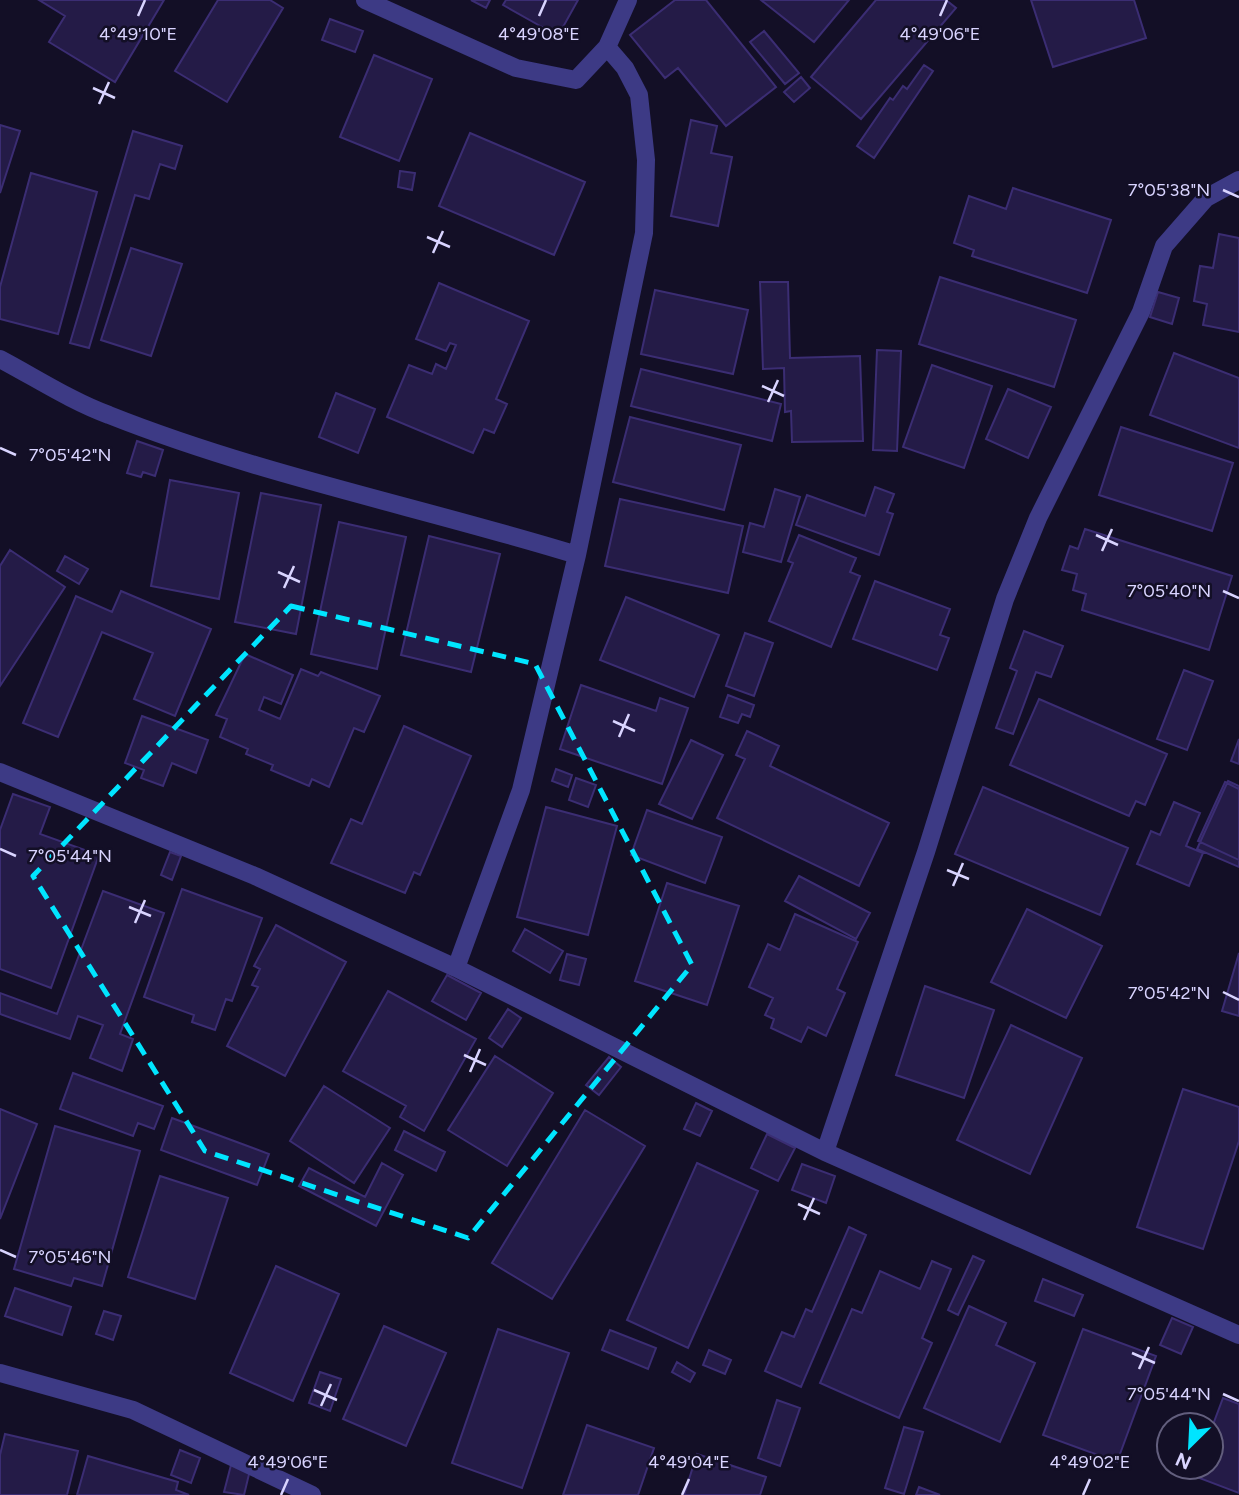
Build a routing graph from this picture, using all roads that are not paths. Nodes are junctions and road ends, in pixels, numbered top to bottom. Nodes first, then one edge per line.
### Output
1 (365, 0) edge
2 (628, 0) edge
3 (607, 47) junction
4 (1239, 180) edge
5 (0, 359) edge
6 (577, 555) junction
7 (0, 772) edge
8 (456, 968) junction
9 (825, 1152) junction
10 (1239, 1335) edge
11 (0, 1373) edge
12 (312, 1495) edge

1 - 3 street
2 - 3 street
3 - 6 street
4 - 9 street
5 - 6 street
6 - 8 street
7 - 8 street
8 - 9 street
9 - 10 street
11 - 12 street

